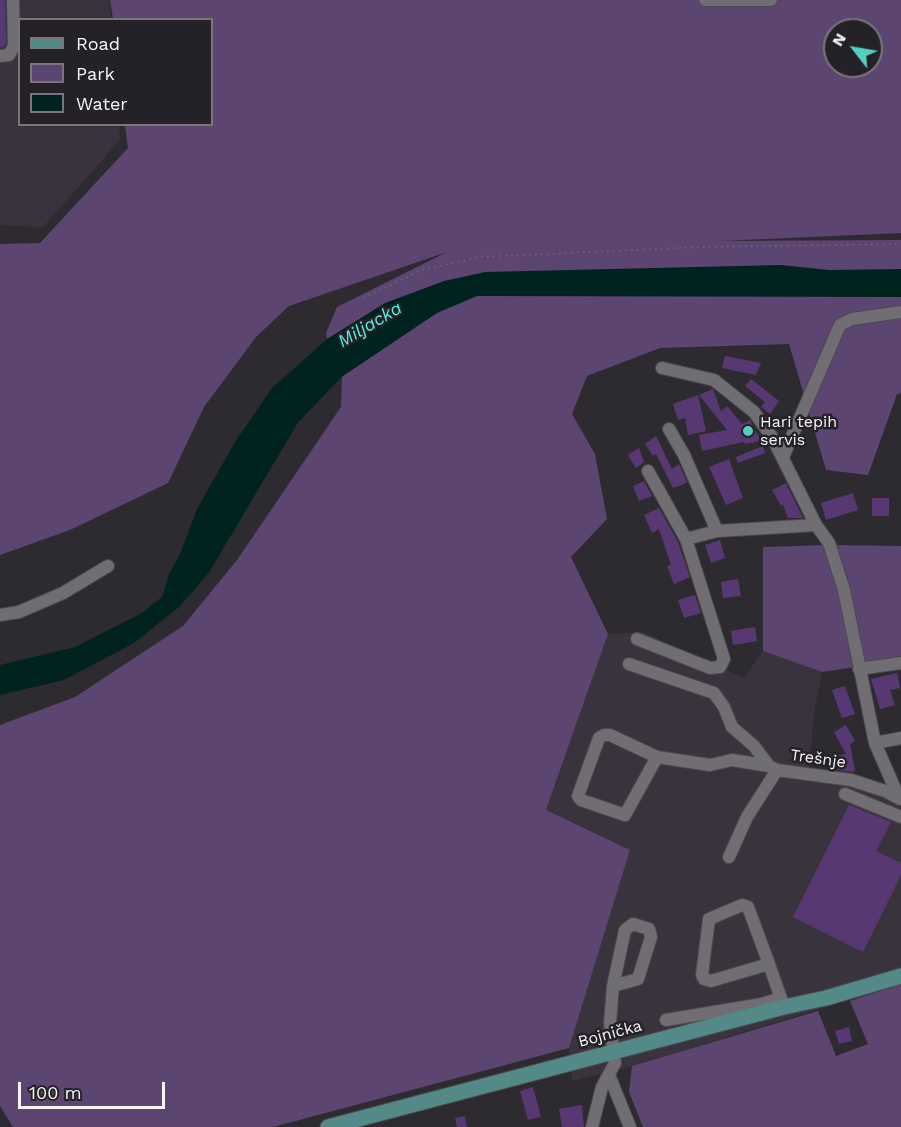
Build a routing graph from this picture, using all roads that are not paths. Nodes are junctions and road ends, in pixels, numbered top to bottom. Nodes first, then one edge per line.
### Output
1 (13, 0) edge
2 (705, 0) edge
3 (771, 0) edge
4 (0, 57) edge
5 (901, 312) edge
6 (662, 368) dead end
7 (669, 429) dead end
8 (783, 457) junction
9 (648, 471) dead end
10 (816, 525) junction
11 (717, 531) junction
12 (686, 539) junction
13 (108, 566) dead end
14 (0, 615) edge
15 (637, 639) dead end
16 (901, 663) edge
17 (629, 664) dead end
18 (859, 669) junction
19 (901, 738) edge
20 (875, 743) junction
21 (657, 756) junction
22 (773, 768) junction
23 (845, 794) dead end
24 (899, 796) edge
25 (901, 817) edge
26 (729, 856) dead end
27 (768, 964) junction
28 (901, 976) edge
29 (613, 986) junction
30 (782, 1002) junction
31 (666, 1020) dead end
32 (613, 1052) junction
33 (609, 1075) junction
34 (328, 1127) edge
35 (592, 1127) edge
36 (630, 1127) edge

1 - 4 street
2 - 3 street
5 - 8 street
6 - 8 street, Trešnje
7 - 11 street
8 - 10 street, Trešnje
9 - 12 street
10 - 11 street
10 - 18 street, Trešnje
11 - 12 street
12 - 15 street
13 - 14 street
16 - 18 street
17 - 22 street, Trešnje
18 - 20 street, Trešnje
19 - 20 street
20 - 24 street, Trešnje
21 - 21 street
21 - 22 street
22 - 24 street, Trešnje
22 - 26 street
23 - 25 street
27 - 27 street
27 - 30 street
28 - 30 main road, Bojnička
29 - 29 street
29 - 32 street
30 - 31 street
30 - 32 main road, Bojnička
32 - 33 street
32 - 34 main road, Bojnička
33 - 35 street
33 - 36 street

